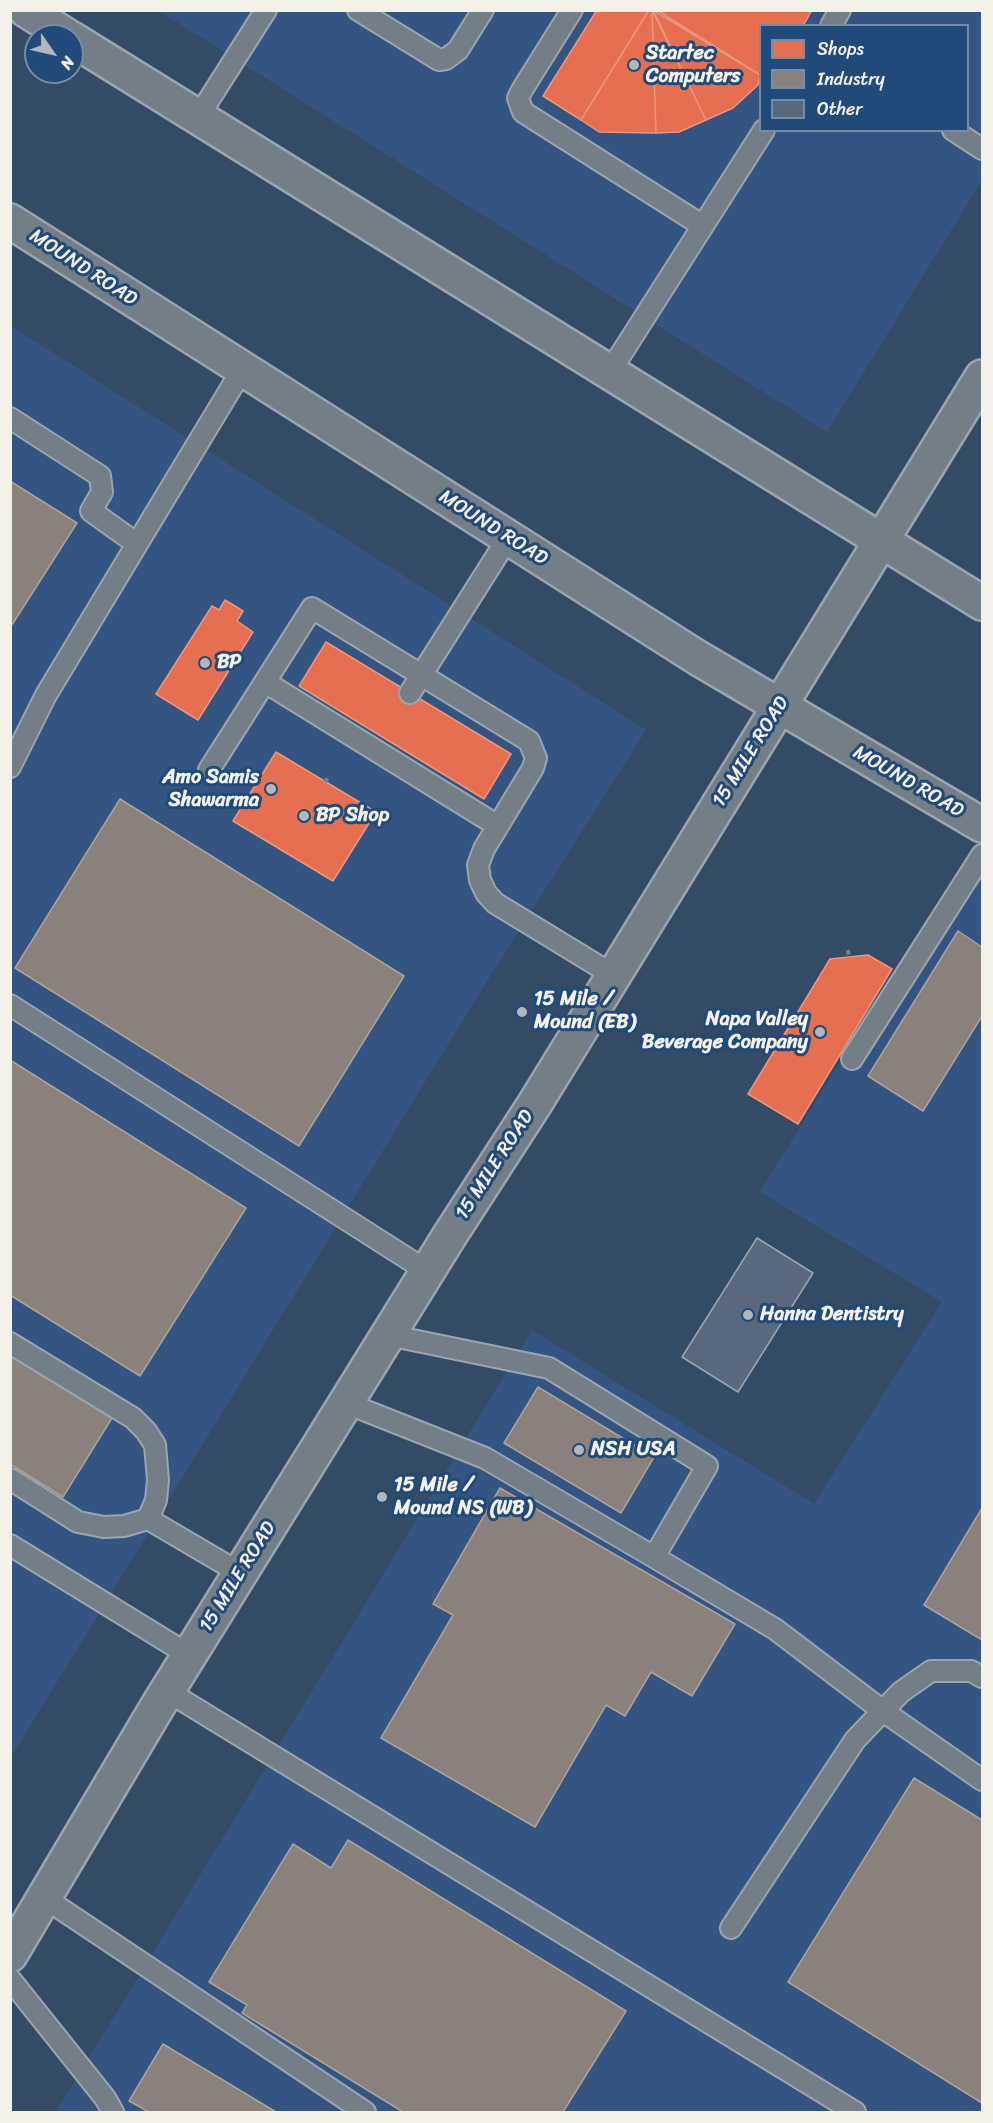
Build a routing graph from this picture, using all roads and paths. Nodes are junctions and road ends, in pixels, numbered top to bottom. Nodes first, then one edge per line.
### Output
1 (26, 10) edge
2 (266, 10) edge
3 (358, 10) edge
4 (483, 10) edge
5 (572, 10) edge
6 (840, 10) edge
7 (48, 24) edge
8 (832, 24) edge
9 (84, 46) edge
10 (198, 117) junction
11 (763, 132) edge
12 (956, 132) edge
13 (982, 149) edge
14 (10, 221) edge
15 (703, 226) junction
16 (242, 370) junction
17 (609, 373) junction
18 (982, 377) edge
19 (10, 418) edge
20 (508, 538) junction
21 (883, 540) junction
22 (137, 544) junction
23 (982, 603) edge
24 (422, 674) junction
25 (265, 682) junction
26 (410, 693) dead end
27 (779, 708) junction
28 (10, 766) edge
29 (209, 770) dead end
30 (329, 776) dead end
31 (326, 782) dead end
32 (933, 795) junction
33 (982, 808) edge
34 (982, 825) edge
35 (498, 826) junction
36 (982, 855) edge
37 (848, 950) dead end
38 (849, 957) dead end
39 (613, 975) junction
40 (10, 1005) edge
41 (852, 1059) dead end
42 (427, 1271) junction
43 (388, 1335) junction
44 (10, 1343) edge
45 (346, 1402) junction
46 (10, 1479) edge
47 (148, 1519) junction
48 (10, 1545) edge
49 (654, 1557) junction
50 (240, 1573) junction
51 (189, 1656) junction
52 (982, 1677) edge
53 (167, 1691) junction
54 (883, 1710) junction
55 (982, 1780) edge
56 (45, 1899) junction
57 (731, 1928) dead end
58 (10, 1955) edge
59 (10, 1979) edge
60 (113, 2112) edge
61 (365, 2112) edge
62 (855, 2112) edge

1 - 7 main road
2 - 10 lane
3 - 4 lane
5 - 15 lane
6 - 8 lane
9 - 10 main road
10 - 17 main road
11 - 15 lane
12 - 13 lane
14 - 16 main road, MOUND ROAD
15 - 17 lane
16 - 20 main road, MOUND ROAD
16 - 22 lane
17 - 21 main road
18 - 21 main road, 15 MILE ROAD
19 - 22 lane
20 - 24 lane
20 - 27 main road, MOUND ROAD
21 - 23 main road
21 - 27 main road, 15 MILE ROAD
22 - 28 lane
24 - 25 lane
24 - 26 lane
24 - 35 lane
25 - 29 lane
25 - 35 lane
27 - 32 main road, MOUND ROAD
27 - 39 main road, 15 MILE ROAD
30 - 31 path
32 - 33 main road
32 - 34 main road, MOUND ROAD
35 - 39 lane
36 - 41 lane
37 - 38 path
39 - 42 main road, 15 MILE ROAD
40 - 42 lane
42 - 43 main road, 15 MILE ROAD
43 - 45 main road, 15 MILE ROAD
43 - 49 lane
44 - 47 lane
45 - 49 lane
45 - 50 main road, 15 MILE ROAD
46 - 47 lane
47 - 50 lane
48 - 51 lane
49 - 54 lane
50 - 51 main road, 15 MILE ROAD
51 - 53 main road, 15 MILE ROAD
52 - 54 lane
53 - 56 main road, 15 MILE ROAD
53 - 62 lane
54 - 55 lane
54 - 57 lane
56 - 58 main road, 15 MILE ROAD
56 - 61 lane
59 - 60 lane

